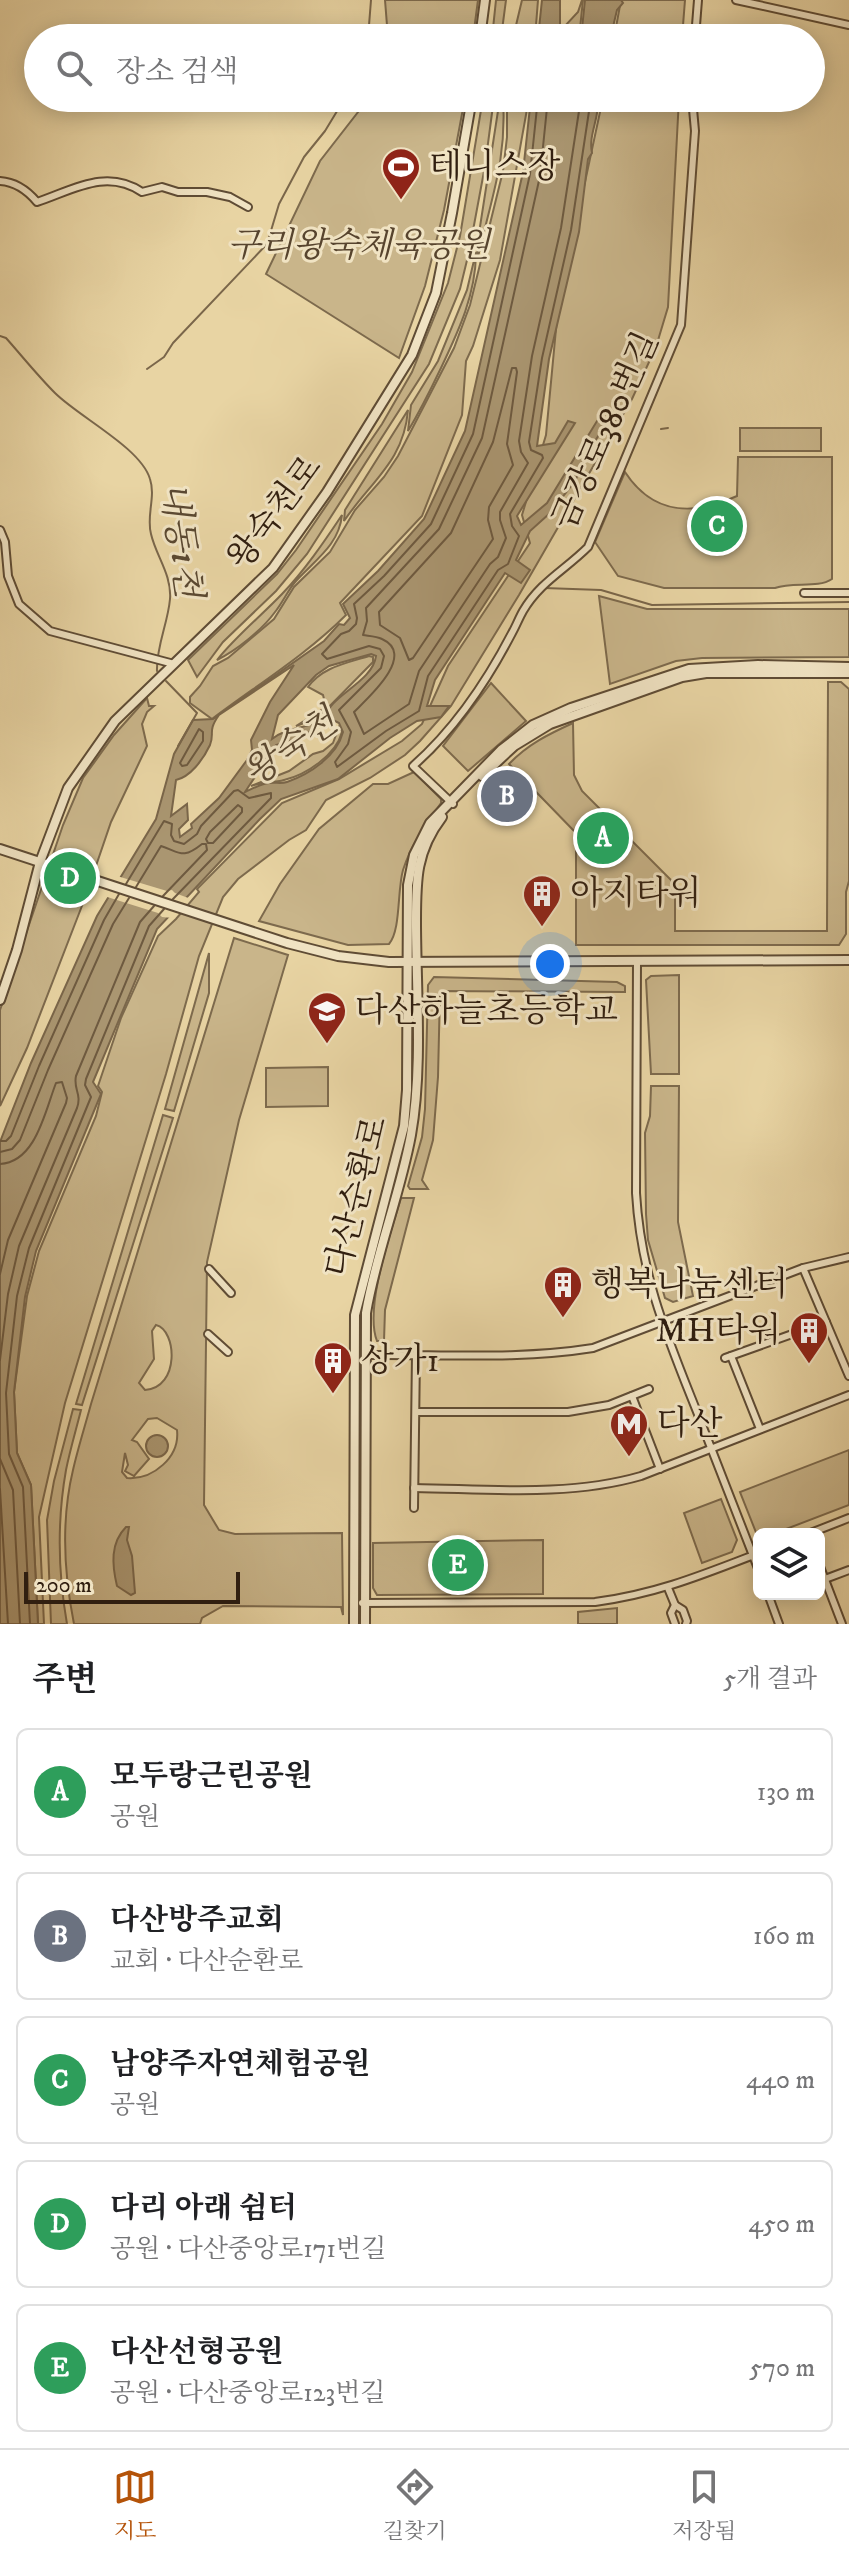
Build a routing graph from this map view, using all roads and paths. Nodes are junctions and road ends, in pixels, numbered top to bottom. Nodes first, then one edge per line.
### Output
1 (485, 0) edge
2 (698, 0) edge
3 (736, 0) edge
4 (482, 24) edge
5 (696, 24) edge
6 (849, 25) edge
7 (470, 112) edge
8 (693, 112) edge
9 (0, 181) edge
10 (248, 207) dead end
11 (0, 530) edge
12 (804, 593) dead end
13 (849, 593) edge
14 (174, 664) junction
15 (849, 670) edge
16 (451, 803) junction
17 (0, 849) edge
18 (44, 863) junction
19 (849, 960) edge
20 (412, 961) junction
21 (637, 962) junction
22 (0, 1000) edge
23 (849, 1257) edge
24 (803, 1268) junction
25 (209, 1269) dead end
26 (231, 1293) dead end
27 (826, 1322) junction
28 (662, 1323) junction
29 (208, 1334) dead end
30 (228, 1352) dead end
31 (416, 1354) junction
32 (365, 1355) junction
33 (849, 1376) edge
34 (649, 1389) dead end
35 (849, 1395) edge
36 (632, 1396) junction
37 (417, 1412) junction
38 (760, 1429) junction
39 (711, 1448) junction
40 (660, 1469) junction
41 (414, 1488) junction
42 (414, 1508) dead end
43 (849, 1518) edge
44 (823, 1528) edge
45 (753, 1547) edge
46 (753, 1555) edge
47 (849, 1570) edge
48 (825, 1579) joint
49 (668, 1588) junction
50 (770, 1600) edge
51 (354, 1603) junction
52 (365, 1603) junction
53 (675, 1605) junction
54 (354, 1624) edge
55 (365, 1624) edge
56 (675, 1624) edge
57 (686, 1624) edge
58 (779, 1624) edge
59 (842, 1624) edge

1 - 4 street
2 - 5 street
3 - 6 street
7 - 14 street, 왕숙천로
8 - 16 street, 금강로380번길
9 - 10 street
11 - 14 street
12 - 13 street
14 - 18 street, 왕숙천로
15 - 16 street, 다산순환로
16 - 20 street, 다산순환로
17 - 18 street
18 - 20 street
18 - 22 street, 왕숙천로
19 - 21 street
20 - 21 street
20 - 32 street, 다산순환로
20 - 51 street, 다산순환로
21 - 28 street
23 - 24 street
24 - 27 street
24 - 28 street
25 - 26 street
27 - 33 street
27 - 38 street
28 - 31 street
28 - 39 street
29 - 30 street
31 - 32 street
31 - 37 street
32 - 52 street, 다산순환로
34 - 36 street
35 - 38 street
36 - 37 street
36 - 40 street
37 - 41 street
38 - 39 street
39 - 40 street
39 - 45 street
40 - 41 street
41 - 42 street
43 - 44 street
46 - 49 street
47 - 48 street
48 - 59 street
49 - 52 street
49 - 53 street
50 - 58 street
51 - 52 street
51 - 54 street, 다산순환로
52 - 55 street, 다산순환로
53 - 56 street
53 - 57 street

